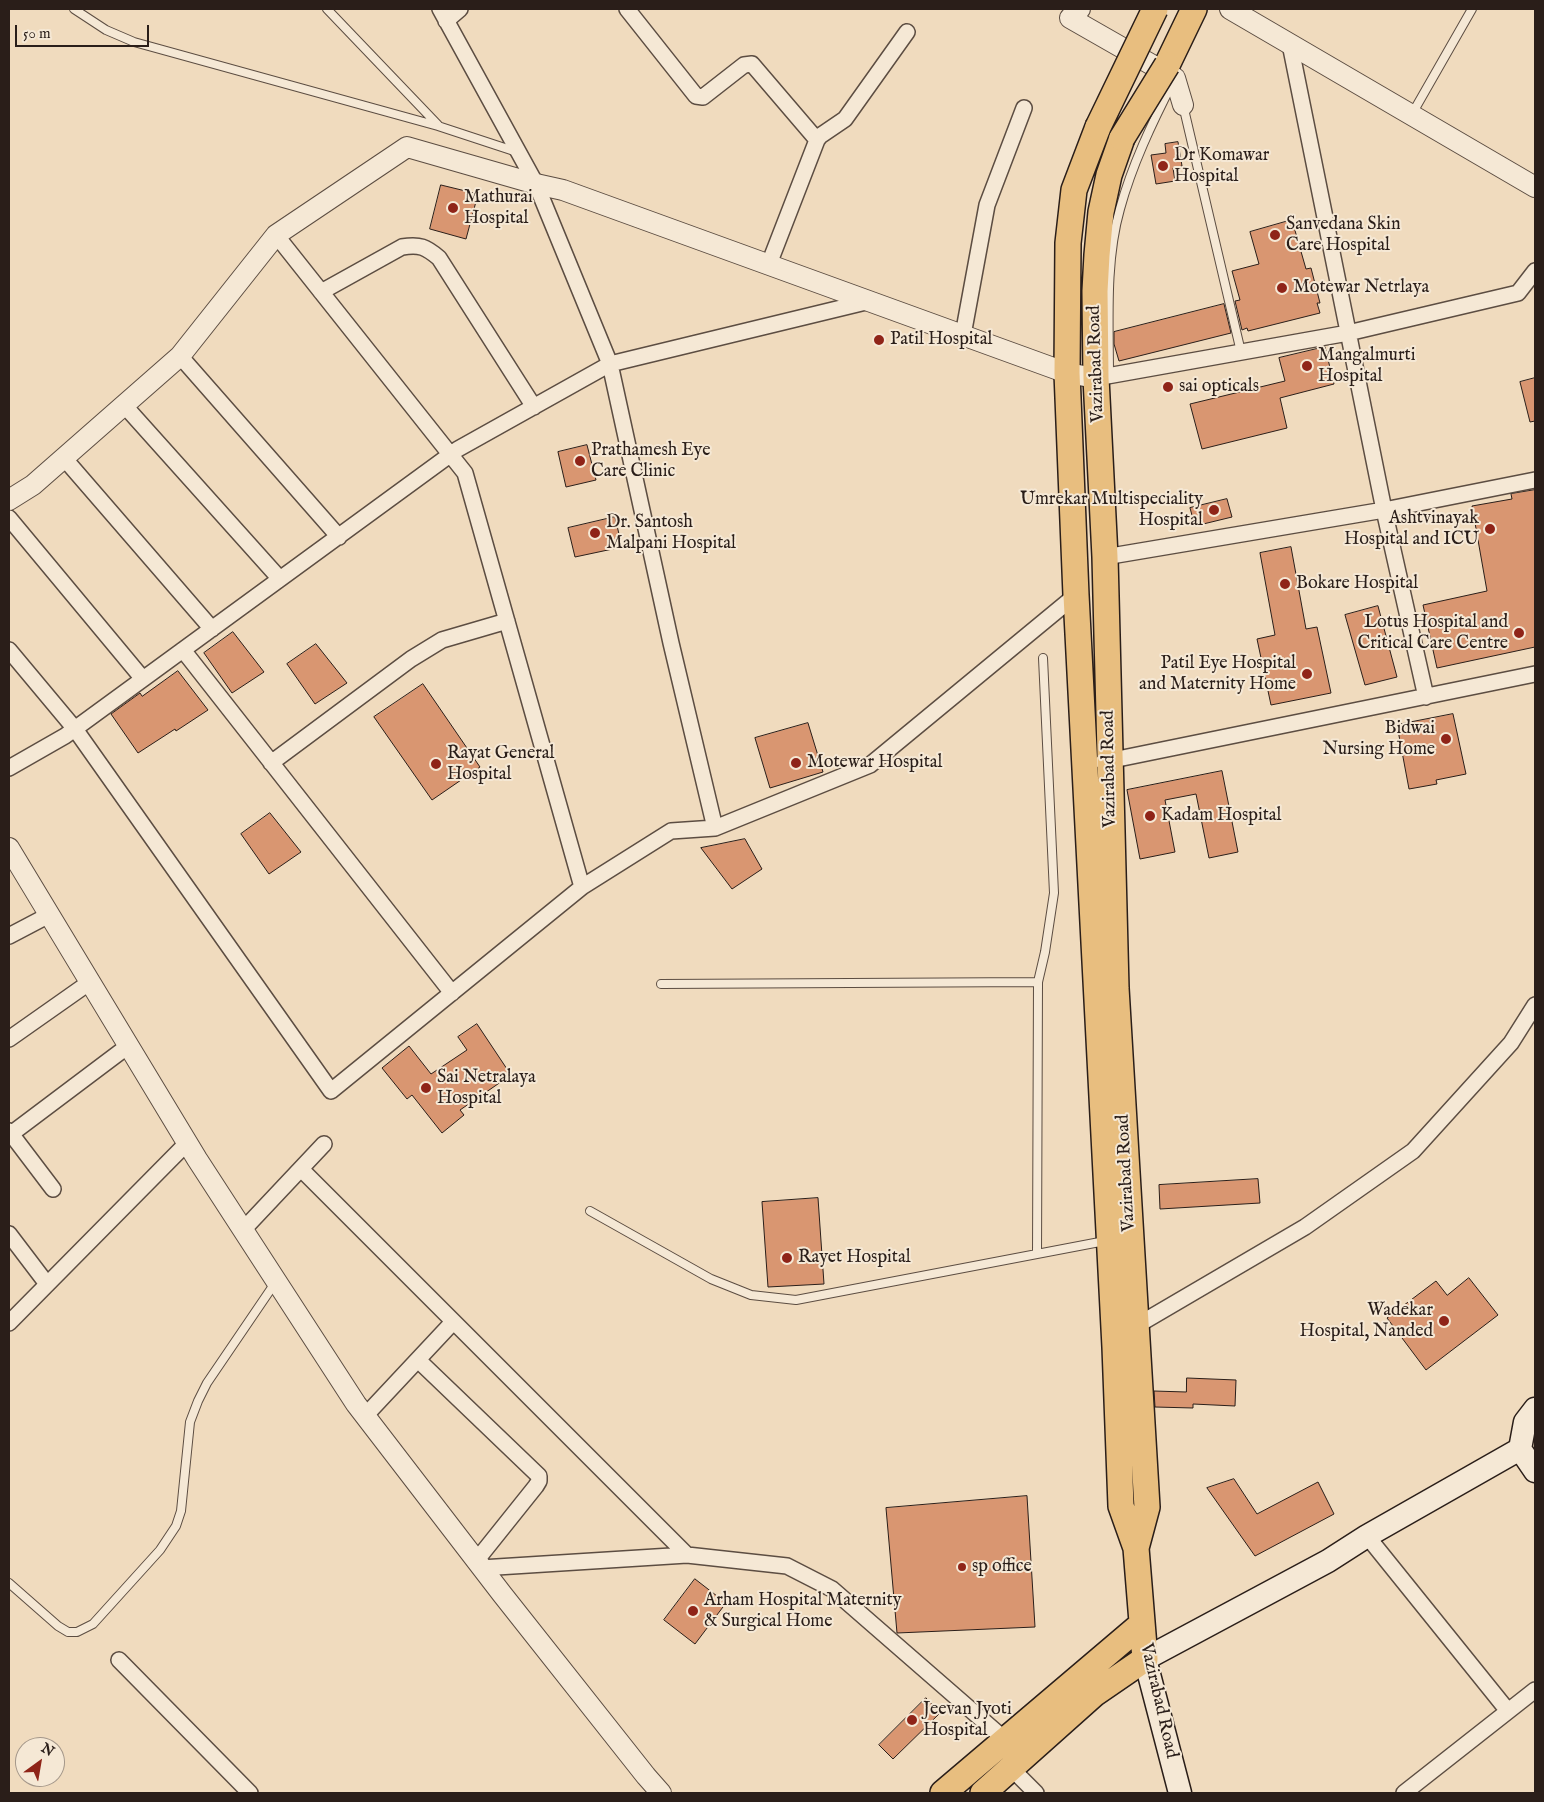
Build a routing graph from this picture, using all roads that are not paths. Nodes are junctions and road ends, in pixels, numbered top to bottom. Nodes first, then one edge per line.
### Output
1 (74, 9) edge
2 (327, 9) edge
3 (460, 9) edge
4 (627, 9) edge
5 (1080, 9) edge
6 (1155, 9) edge
7 (1194, 9) edge
8 (1230, 9) edge
9 (1472, 9) edge
10 (443, 15) edge
11 (907, 32) dead end
12 (1290, 44) junction
13 (1175, 78) junction
14 (1183, 105) joint
15 (1024, 108) dead end
16 (1412, 115) junction
17 (438, 126) junction
18 (817, 140) junction
19 (519, 153) junction
20 (536, 184) junction
21 (1535, 187) edge
22 (276, 235) junction
23 (769, 264) junction
24 (1535, 271) edge
25 (321, 292) junction
26 (871, 301) junction
27 (1348, 333) junction
28 (963, 335) junction
29 (1241, 352) junction
30 (180, 356) junction
31 (610, 364) junction
32 (1067, 372) junction
33 (1102, 377) junction
34 (124, 405) junction
35 (534, 407) junction
36 (450, 455) junction
37 (64, 458) junction
38 (1102, 474) junction
39 (1071, 476) junction
40 (1535, 480) edge
41 (9, 500) edge
42 (1384, 510) junction
43 (9, 518) edge
44 (339, 536) junction
45 (1105, 557) junction
46 (280, 579) junction
47 (1076, 595) junction
48 (507, 621) junction
49 (212, 629) junction
50 (9, 650) edge
51 (183, 650) junction
52 (1043, 658) dead end
53 (1535, 674) edge
54 (143, 679) junction
55 (1426, 696) junction
56 (75, 730) junction
57 (1109, 761) junction
58 (271, 763) junction
59 (1085, 764) junction
60 (9, 768) edge
61 (715, 828) junction
62 (9, 848) edge
63 (582, 887) junction
64 (49, 915) junction
65 (9, 936) edge
66 (90, 982) junction
67 (1038, 982) junction
68 (661, 984) dead end
69 (452, 993) junction
70 (1535, 1005) edge
71 (1530, 1024) edge
72 (9, 1039) edge
73 (128, 1046) junction
74 (10, 1132) edge
75 (187, 1143) junction
76 (324, 1144) dead end
77 (301, 1169) junction
78 (54, 1189) dead end
79 (590, 1211) dead end
80 (243, 1230) junction
81 (9, 1234) edge
82 (1110, 1241) junction
83 (1037, 1254) junction
84 (276, 1282) junction
85 (47, 1284) junction
86 (453, 1322) junction
87 (9, 1323) edge
88 (1136, 1326) junction
89 (418, 1360) junction
90 (1535, 1409) edge
91 (365, 1416) junction
92 (1520, 1449) junction
93 (1535, 1471) edge
94 (1367, 1536) junction
95 (1136, 1548) junction
96 (687, 1555) junction
97 (479, 1564) junction
98 (9, 1584) edge
99 (1142, 1624) junction
100 (1145, 1659) junction
101 (119, 1660) dead end
102 (1535, 1690) edge
103 (1508, 1711) junction
104 (1013, 1755) junction
105 (250, 1793) edge
106 (661, 1793) edge
107 (944, 1793) edge
108 (982, 1793) edge
109 (1036, 1793) edge
110 (1180, 1793) edge
111 (1404, 1793) edge

1 - 17 lane
2 - 17 lane
3 - 10 street
4 - 18 street
5 - 13 street
6 - 32 main road, Vazirabad Road, bridge
7 - 33 main road, Vazirabad Road, bridge
8 - 12 street
9 - 16 lane
10 - 19 street
11 - 18 street
12 - 16 street
12 - 27 street
13 - 14 street
13 - 33 lane
14 - 29 lane
15 - 28 street
16 - 21 street
17 - 19 lane
18 - 23 street
19 - 20 street
20 - 22 street
20 - 23 street
20 - 31 street
22 - 25 street
22 - 30 street
23 - 26 street
24 - 27 street
25 - 35 street
25 - 36 street
26 - 28 street
26 - 31 street
27 - 29 street
27 - 42 street
28 - 32 street
29 - 33 street
30 - 34 street
30 - 44 street
31 - 35 street
31 - 61 street
32 - 33 street
32 - 39 main road, Vazirabad Road
33 - 38 main road, Vazirabad Road
34 - 37 street
34 - 46 street
35 - 36 street
36 - 44 street
36 - 48 street
37 - 41 street
37 - 49 street
38 - 39 main road
38 - 45 main road, Vazirabad Road
39 - 47 main road, Vazirabad Road
40 - 42 street
42 - 45 street
42 - 55 street
43 - 54 street
44 - 46 street
45 - 57 main road, Vazirabad Road
46 - 49 street
47 - 59 main road, Vazirabad Road
47 - 61 street
48 - 58 street
48 - 63 street
49 - 51 street
50 - 56 street
51 - 54 street
51 - 58 street
52 - 67 lane
53 - 55 street
54 - 56 street
55 - 57 street
56 - 60 street
56 - 69 street
57 - 59 street
57 - 88 main road, Vazirabad Road
58 - 69 street
59 - 82 main road, Vazirabad Road
61 - 63 street
62 - 64 street
63 - 69 street
64 - 65 street
64 - 66 street
66 - 72 street
66 - 73 street
67 - 68 lane
67 - 83 lane
70 - 71 street
71 - 88 street
73 - 74 street
73 - 75 street
74 - 78 street
75 - 80 street
75 - 85 street
76 - 77 street
77 - 80 street
77 - 86 street
79 - 83 lane
80 - 84 street
81 - 85 street
82 - 83 lane
82 - 95 main road, Vazirabad Road
84 - 91 street
84 - 98 lane
85 - 87 street
86 - 89 street
86 - 96 street
88 - 95 main road, Vazirabad Road
89 - 91 street
89 - 97 street
90 - 92 main road
91 - 97 street
92 - 93 main road
92 - 94 main road
94 - 100 main road
94 - 103 street
95 - 99 main road, Vazirabad Road
96 - 97 street
96 - 104 street
97 - 106 street
99 - 100 main road, Vazirabad Road
99 - 104 main road
100 - 104 main road
100 - 110 main road, Vazirabad Road
101 - 105 street
102 - 103 street
103 - 111 street
104 - 107 main road
104 - 108 main road
104 - 109 street

